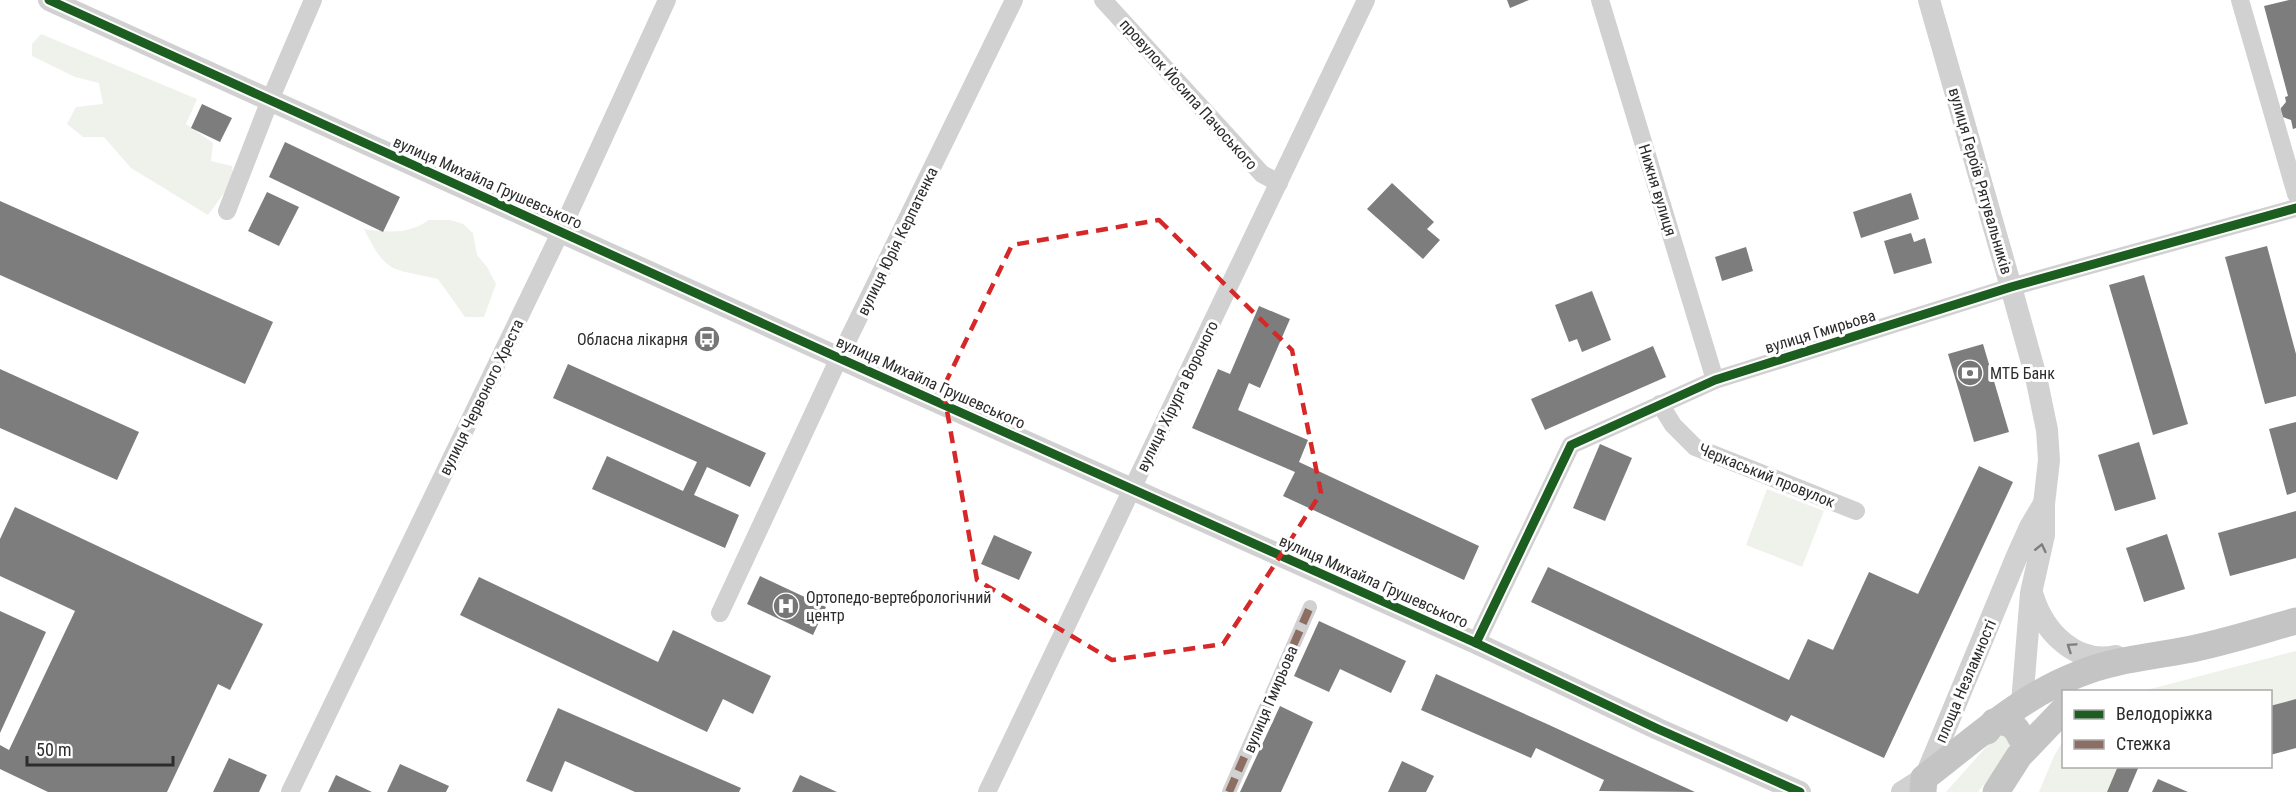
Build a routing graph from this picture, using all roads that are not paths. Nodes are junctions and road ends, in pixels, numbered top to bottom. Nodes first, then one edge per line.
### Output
1 (50, 0) edge
2 (313, 0) edge
3 (667, 0) edge
4 (1014, 0) edge
5 (1104, 0) edge
6 (1366, 0) edge
7 (1600, 0) edge
8 (1929, 0) edge
9 (2240, 0) edge
10 (270, 100) junction
11 (1279, 183) junction
12 (2296, 194) edge
13 (2296, 208) edge
14 (227, 211) dead end
15 (561, 231) junction
16 (2011, 287) junction
17 (840, 358) junction
18 (1715, 380) junction
19 (1660, 404) junction
20 (1132, 489) junction
21 (2044, 504) junction
22 (1856, 511) dead end
23 (2005, 584) joint
24 (2031, 593) junction
25 (1310, 607) dead end
26 (720, 613) dead end
27 (2296, 621) edge
28 (1476, 643) junction
29 (2188, 650) junction
30 (2091, 690) edge
31 (2022, 703) junction
32 (2062, 712) edge
33 (1994, 722) junction
34 (2020, 746) junction
35 (1921, 789) edge
36 (290, 792) edge
37 (987, 792) edge
38 (1229, 792) edge
39 (1800, 792) edge
40 (1996, 792) edge
41 (2008, 792) edge

1 - 10 street, вулиця Михайла Грушевського
2 - 10 street
3 - 15 street, вулиця Червоного Хреста
4 - 17 street, вулиця Юрія Керпатенка
5 - 11 street, провулок Йосипа Пачоського
6 - 11 street, вулиця Хірурга Вороного
7 - 18 street, Нижня вулиця
8 - 16 street, вулиця Героїв Рятувальників
9 - 12 street
10 - 14 street
10 - 15 street, вулиця Михайла Грушевського
11 - 20 street, вулиця Хірурга Вороного
13 - 16 street, вулиця Гмирьова
15 - 17 street, вулиця Михайла Грушевського
15 - 36 street, вулиця Червоного Хреста
16 - 18 street, вулиця Гмирьова
16 - 21 street, вулиця Героїв Рятувальників
17 - 20 street, вулиця Михайла Грушевського
17 - 26 street, вулиця Юрія Керпатенка
18 - 19 street, вулиця Гмирьова
19 - 22 street, Черкаський провулок
19 - 28 street, вулиця Гмирьова
20 - 28 street, вулиця Михайла Грушевського
20 - 37 street, вулиця Хірурга Вороного
21 - 23 street, вулиця Героїв Рятувальників
24 -> 21 street, вулиця Героїв Рятувальників
23 - 35 street, площа Незламності
29 -> 24 street
24 - 31 street
25 - 38 street, вулиця Гмирьова
27 - 29 main road
28 - 39 street, вулиця Михайла Грушевського
29 - 30 main road
29 - 31 main road, площа Незламності
31 - 33 main road, площа Незламності
31 - 34 main road
32 - 34 main road
33 - 34 main road
33 - 35 main road, площа Незламності
34 - 40 main road
34 - 41 street

